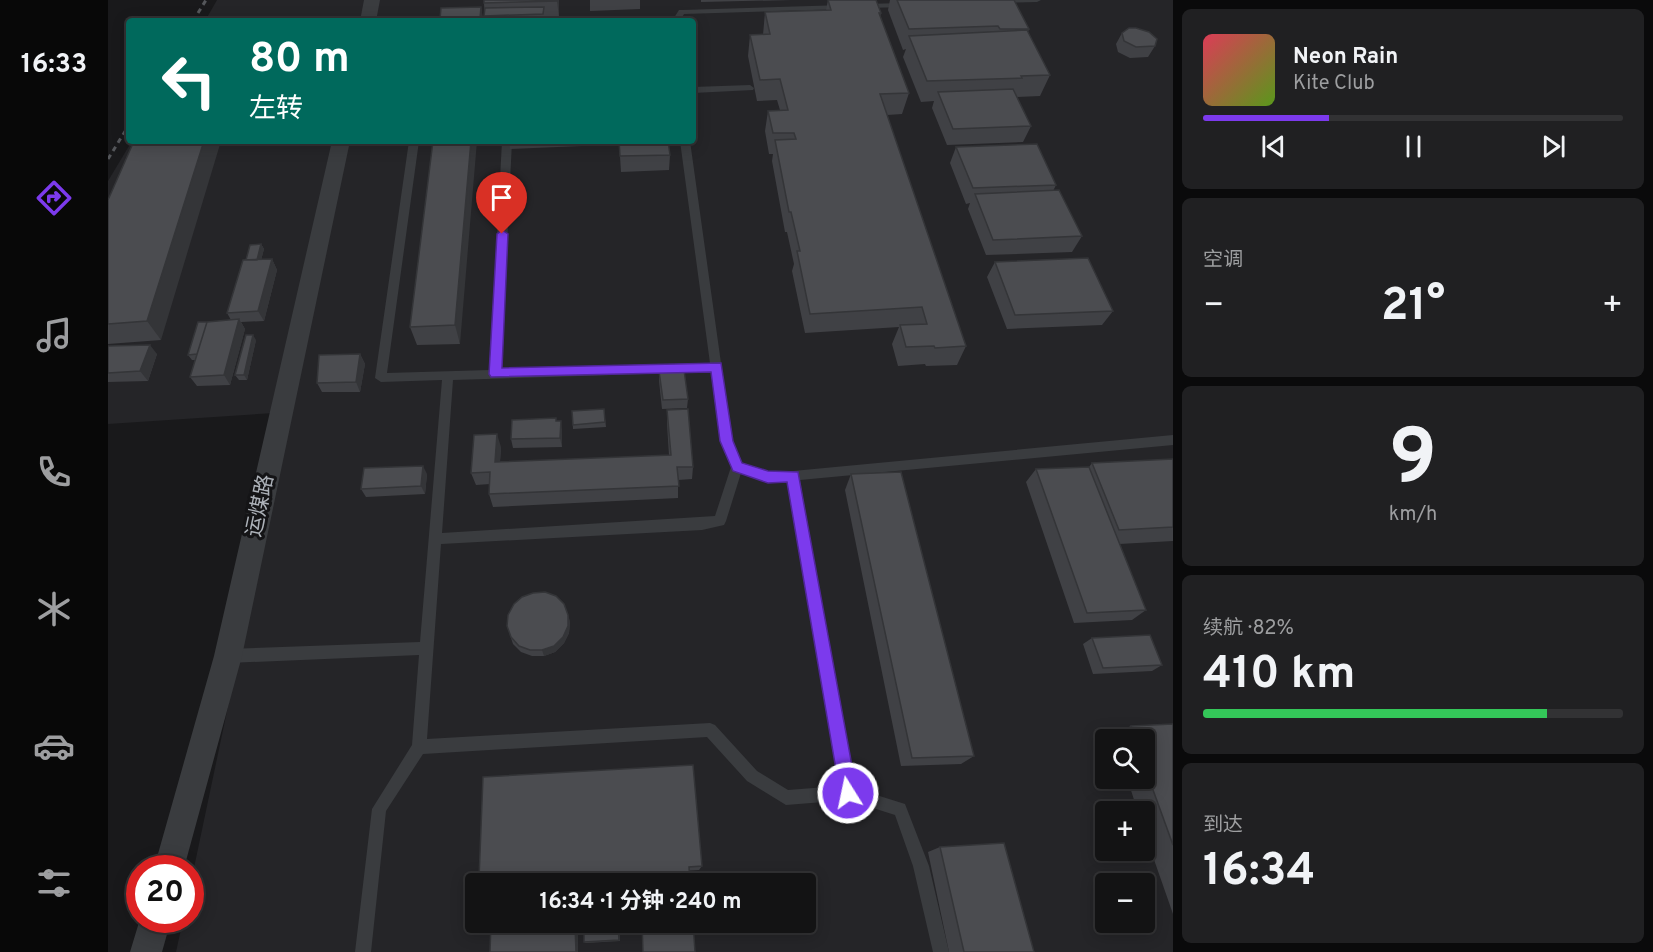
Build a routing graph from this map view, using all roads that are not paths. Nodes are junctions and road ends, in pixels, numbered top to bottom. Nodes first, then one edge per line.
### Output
1 (372, 0) edge
2 (1037, 0) edge
3 (989, 2) edge
4 (918, 4) edge
5 (369, 18) edge
6 (678, 18) edge
7 (750, 88) dead end
8 (696, 90) edge
9 (340, 144) edge
10 (414, 144) edge
11 (507, 144) edge
12 (685, 144) edge
13 (716, 367) junction
14 (495, 374) junction
15 (448, 376) junction
16 (1173, 440) edge
17 (737, 467) junction
18 (793, 476) junction
19 (435, 539) junction
20 (427, 648) junction
21 (228, 656) junction
22 (419, 747) junction
23 (848, 793) junction
24 (174, 855) edge
25 (151, 933) edge
26 (146, 952) edge
27 (363, 952) edge
28 (941, 952) edge

1 - 5 street
2 - 3 lane
4 - 6 lane
7 - 8 lane
9 - 21 street, 运煤路
10 - 15 lane
11 - 14 lane
12 - 13 lane
13 - 14 lane
13 - 17 lane
14 - 15 lane
15 - 19 lane
16 - 18 lane
17 - 18 lane
17 - 19 lane
18 - 23 lane
19 - 20 lane
20 - 21 lane
20 - 22 lane
21 - 24 street, 运煤路
22 - 23 lane
22 - 27 lane
23 - 28 lane
25 - 26 street

